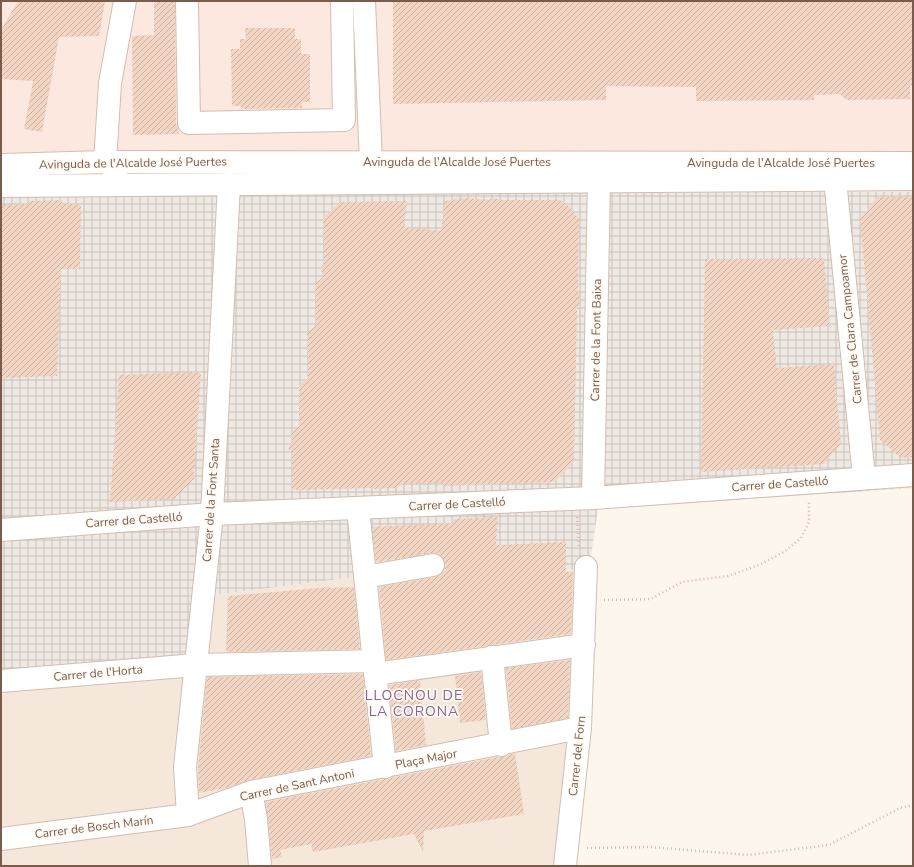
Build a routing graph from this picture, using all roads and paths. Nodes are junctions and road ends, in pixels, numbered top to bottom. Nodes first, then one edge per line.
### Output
1 (126, 1) edge
2 (188, 1) edge
3 (342, 1) edge
4 (364, 1) edge
5 (344, 120) junction
6 (369, 120) junction
7 (104, 162) junction
8 (371, 162) junction
9 (913, 163) edge
10 (1, 165) edge
11 (835, 179) junction
12 (913, 179) edge
13 (599, 181) junction
14 (229, 184) junction
15 (151, 185) junction
16 (1, 186) edge
17 (913, 475) edge
18 (864, 478) junction
19 (809, 482) junction
20 (585, 498) junction
21 (358, 509) junction
22 (212, 514) junction
23 (1, 530) edge
24 (433, 565) dead end
25 (586, 567) joint
26 (365, 577) junction
27 (585, 601) junction
28 (584, 645) junction
29 (492, 658) junction
30 (196, 665) junction
31 (374, 667) junction
32 (1, 681) edge
33 (580, 728) junction
34 (501, 745) junction
35 (385, 767) junction
36 (251, 792) junction
37 (913, 806) edge
38 (188, 815) junction
39 (1, 839) edge
40 (566, 857) edge
41 (260, 866) edge

1 - 7 street
2 - 5 street
3 - 5 street
4 - 6 street
5 - 6 street
6 - 8 street
7 - 8 street, Avinguda de l'Alcalde José Puertes
7 - 10 street, Avinguda de l'Alcalde José Puertes
7 - 15 street
8 - 9 street, Avinguda de l'Alcalde José Puertes
11 - 12 street, Avinguda de l'Alcalde José Puertes
11 - 13 street, Avinguda de l'Alcalde José Puertes
11 - 18 street, Carrer de Clara Campoamor
13 - 14 street, Avinguda de l'Alcalde José Puertes
13 - 20 street, Carrer de la Font Baixa
14 - 15 street, Avinguda de l'Alcalde José Puertes
14 - 22 street, Carrer de la Font Santa
15 - 16 street, Avinguda de l'Alcalde José Puertes
17 - 18 street, Carrer de Castelló
18 - 19 street, Carrer de Castelló
19 - 20 street, Carrer de Castelló
19 - 27 path
20 - 21 street, Carrer de Castelló
20 - 25 path
21 - 22 street, Carrer de Castelló
21 - 26 street, Plaça Major
22 - 23 street, Carrer de Castelló
22 - 30 street, Carrer de la Font Santa
24 - 26 street
25 - 27 street, Carrer del Forn
26 - 31 street, Plaça Major
27 - 28 street, Carrer del Forn
28 - 29 street
28 - 33 street, Carrer del Forn
29 - 31 street
29 - 34 street
30 - 31 street, Carrer de l'Horta
30 - 32 street, Carrer de l'Horta
30 - 38 street, Carrer de la Font Santa
31 - 35 street, Plaça Major
33 - 34 street, Plaça Major
33 - 40 street, Carrer del Forn
34 - 35 street, Plaça Major
35 - 36 street, Carrer de Sant Antoni
36 - 38 street, Carrer de Sant Antoni
36 - 41 street
37 - 40 path
38 - 39 street, Carrer de Bosch Marín

